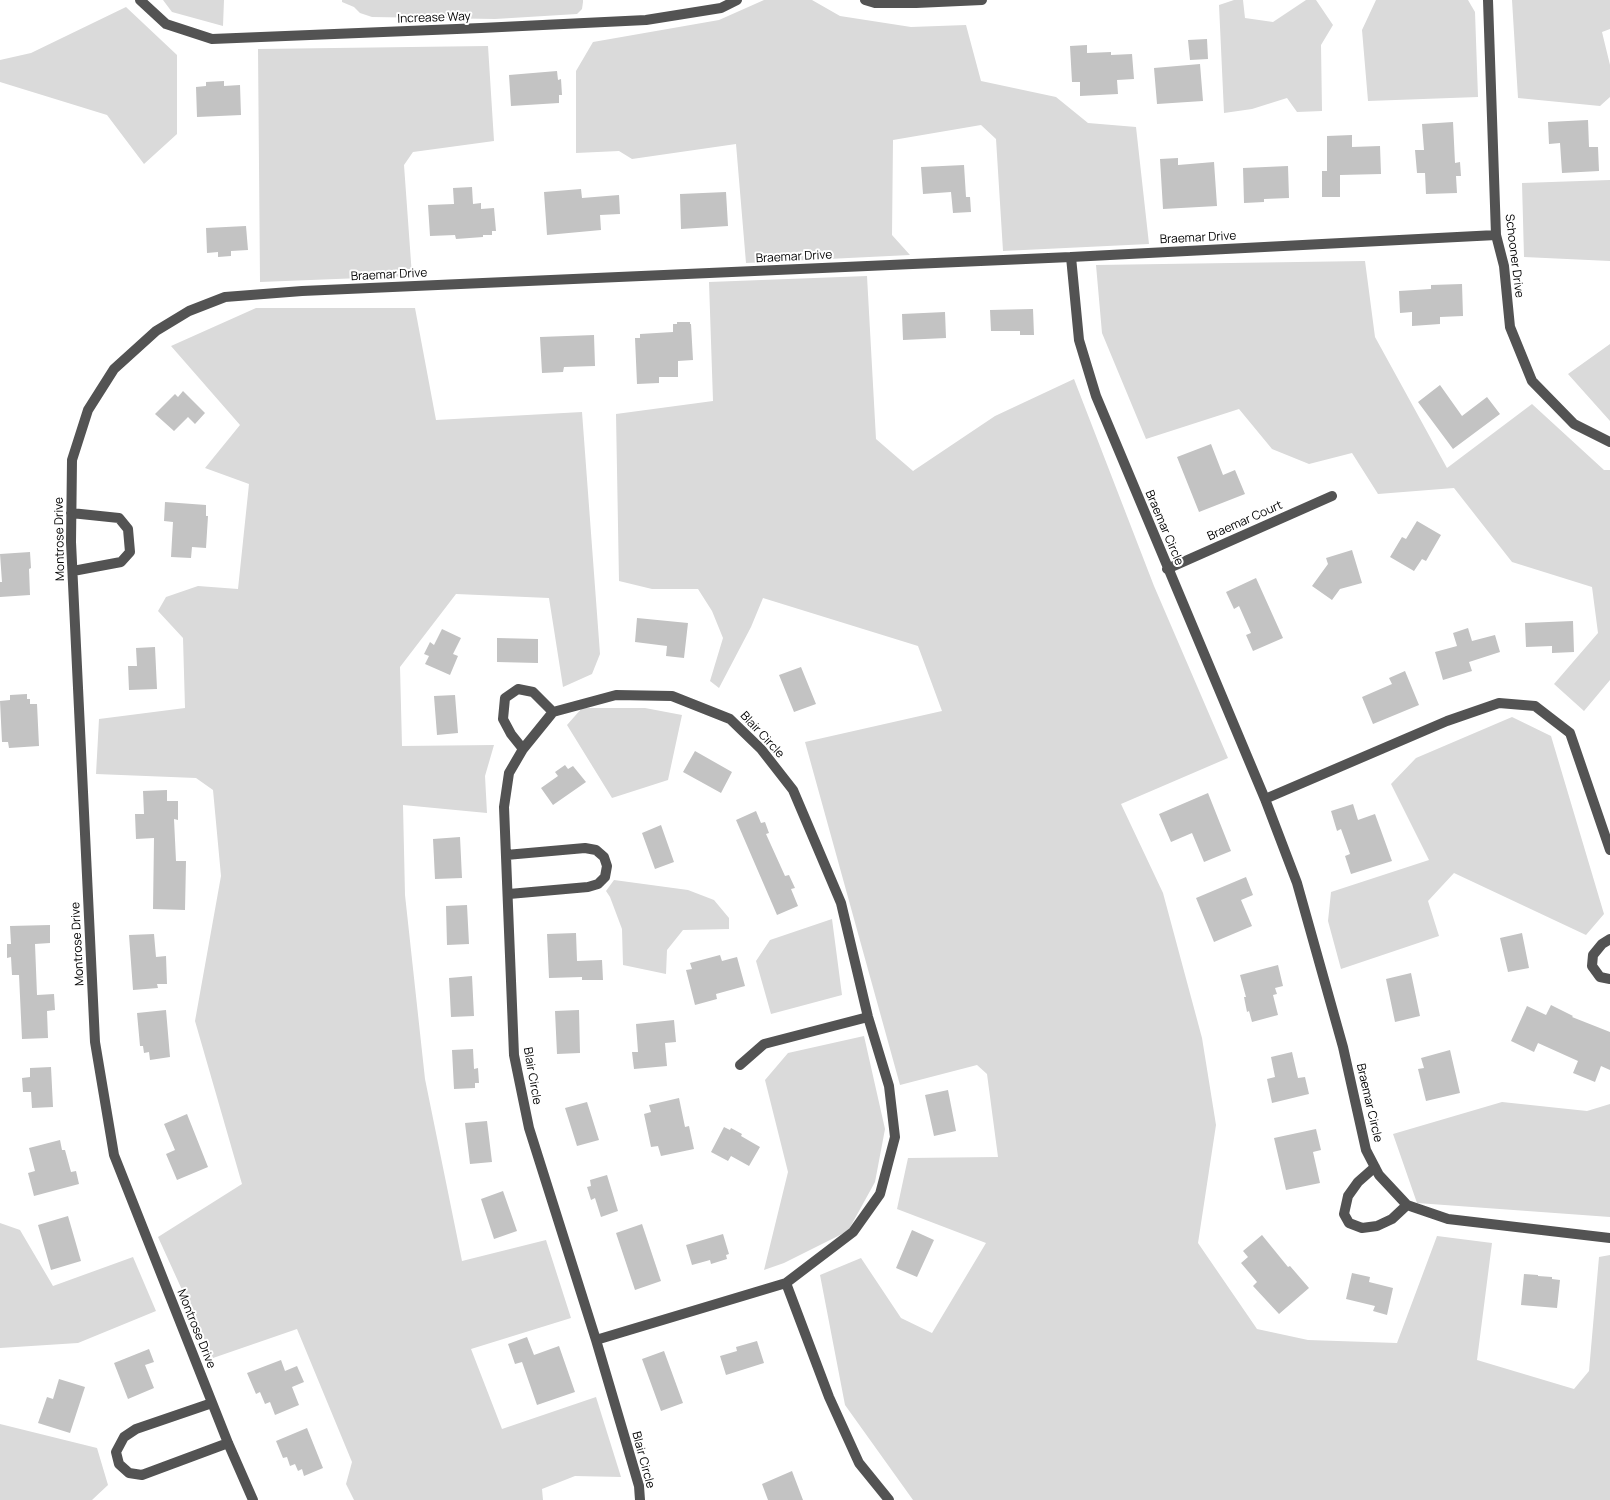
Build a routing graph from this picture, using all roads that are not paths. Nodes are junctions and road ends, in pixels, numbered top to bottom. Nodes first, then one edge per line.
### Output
1 (140, 0) edge
2 (737, 0) edge
3 (865, 0) edge
4 (982, 0) edge
5 (1488, 0) edge
6 (1496, 235) junction
7 (1071, 257) junction
8 (114, 369) joint
9 (1610, 442) edge
10 (1332, 496) dead end
11 (71, 513) junction
12 (1168, 569) junction
13 (73, 571) junction
14 (553, 712) junction
15 (523, 748) junction
16 (1265, 799) junction
17 (1610, 850) edge
18 (506, 855) junction
19 (509, 894) junction
20 (1610, 939) edge
21 (1610, 979) edge
22 (868, 1017) junction
23 (740, 1065) dead end
24 (1375, 1168) junction
25 (1407, 1206) junction
26 (1610, 1238) edge
27 (786, 1283) junction
28 (596, 1340) junction
29 (212, 1403) junction
30 (228, 1443) junction
31 (253, 1500) edge
32 (640, 1500) edge
33 (890, 1500) edge

1 - 2 street, Increase Way
3 - 4 street
5 - 6 street, Schooner Drive
6 - 7 street, Braemar Drive
6 - 9 street, Schooner Drive
7 - 8 street, Braemar Drive
7 - 12 street, Braemar Circle
8 - 11 street, Montrose Drive
10 - 12 street, Braemar Court
11 - 13 street, Montrose Drive
11 - 13 street
12 - 16 street, Braemar Circle
13 - 29 street, Montrose Drive
14 - 15 street, Blair Circle
14 - 15 street
14 - 22 street, Blair Circle
15 - 18 street, Blair Circle
16 - 17 street
16 - 24 street, Braemar Circle
18 - 19 street, Blair Circle
18 - 19 street
19 - 28 street, Blair Circle
20 - 21 street
22 - 23 street
22 - 27 street, Blair Circle
24 - 25 street, Braemar Circle
24 - 25 street
25 - 26 street
27 - 28 street, Blair Circle
27 - 33 street
28 - 32 street, Blair Circle
29 - 30 street, Montrose Drive
29 - 30 street
30 - 31 street, Montrose Drive

